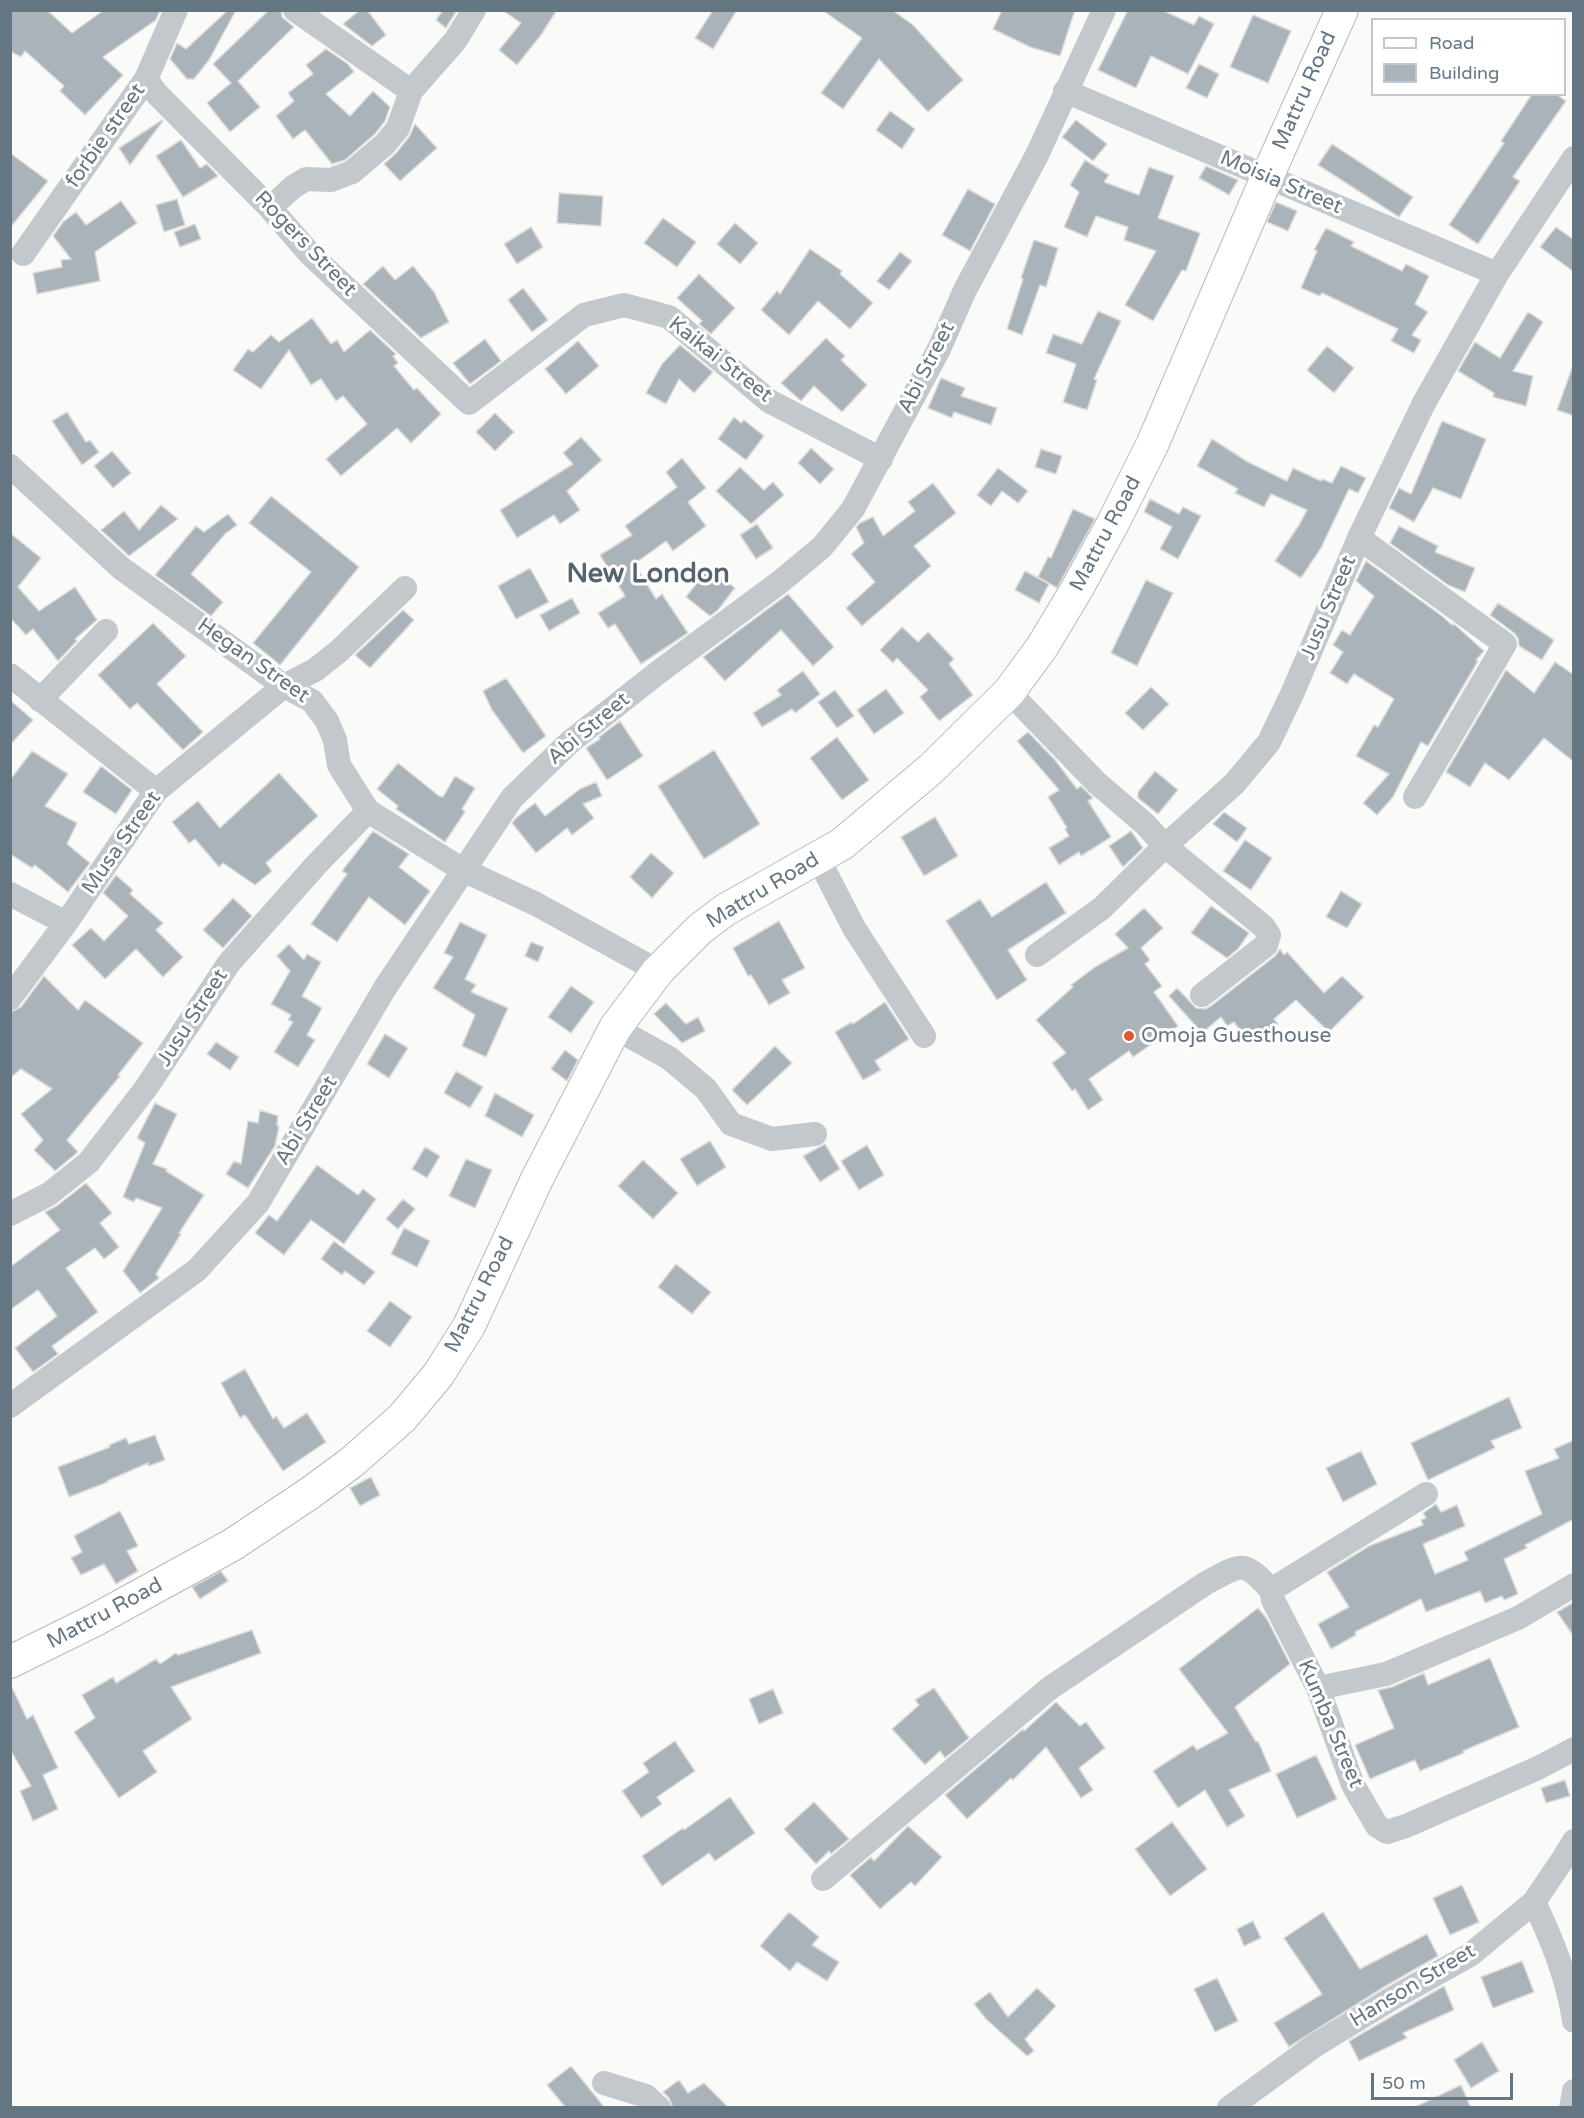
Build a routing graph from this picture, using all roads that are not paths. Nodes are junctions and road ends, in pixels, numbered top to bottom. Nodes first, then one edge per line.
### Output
1 (176, 10) edge
2 (295, 10) edge
3 (474, 10) edge
4 (1104, 10) edge
5 (1342, 10) edge
6 (146, 79) junction
7 (411, 91) junction
8 (1065, 91) junction
9 (1574, 158) edge
10 (1267, 177) junction
11 (270, 208) junction
12 (23, 254) dead end
13 (1497, 274) junction
14 (469, 403) joint
15 (881, 459) junction
16 (10, 466) edge
17 (1359, 538) junction
18 (405, 588) dead end
19 (106, 631) dead end
20 (10, 675) edge
21 (284, 686) junction
22 (1010, 692) junction
23 (40, 700) junction
24 (156, 791) junction
25 (1415, 797) dead end
26 (368, 811) junction
27 (1164, 846) junction
28 (818, 858) junction
29 (463, 870) junction
30 (10, 894) edge
31 (66, 923) junction
32 (1037, 955) dead end
33 (658, 971) junction
34 (1203, 995) dead end
35 (10, 998) edge
36 (615, 1028) junction
37 (924, 1036) dead end
38 (815, 1134) dead end
39 (10, 1214) edge
40 (10, 1406) edge
41 (1426, 1494) dead end
42 (1574, 1585) edge
43 (1271, 1590) junction
44 (10, 1662) edge
45 (1318, 1688) junction
46 (1574, 1749) edge
47 (1574, 1841) edge
48 (823, 1879) dead end
49 (1534, 1902) junction
50 (1574, 2021) edge
51 (604, 2083) dead end
52 (1574, 2091) edge
53 (659, 2108) edge
54 (1229, 2108) edge
55 (1571, 2108) edge

1 - 6 street, forbie street
2 - 7 street
3 - 7 street
4 - 8 street, Abi Street
5 - 10 main road, Mattru Road
6 - 11 street, Rogers Street
6 - 12 street, forbie street
7 - 11 street
8 - 10 street, Moisia Street
8 - 15 street, Abi Street
9 - 13 street, Jusu Street
10 - 13 street, Moisia Street
10 - 22 main road, Mattru Road
11 - 14 street, Rogers Street
13 - 17 street, Jusu Street
14 - 15 street, Kaikai Street
15 - 29 street, Abi Street
16 - 21 street, Hegan Street
17 - 25 street
17 - 27 street, Jusu Street
18 - 21 street, Musa Street
19 - 23 street
20 - 23 street
21 - 24 street, Musa Street
21 - 26 street, Hegan Street
22 - 27 street
22 - 28 main road, Mattru Road
23 - 24 street
24 - 31 street, Musa Street
26 - 29 street, Hegan Street
26 - 39 street, Jusu Street
27 - 32 street, Jusu Street
27 - 34 street
28 - 33 main road, Mattru Road
28 - 37 street
29 - 33 street, Hegan Street
29 - 40 street, Abi Street
30 - 31 street
31 - 35 street, Musa Street
33 - 36 main road, Mattru Road
36 - 38 street
36 - 44 main road, Mattru Road
41 - 43 street
42 - 45 street
43 - 45 street, Kumba Street
43 - 48 street
45 - 46 street, Kumba Street
47 - 49 street, Hanson Street
49 - 50 street
49 - 54 street, Hanson Street
51 - 53 street
52 - 55 street

